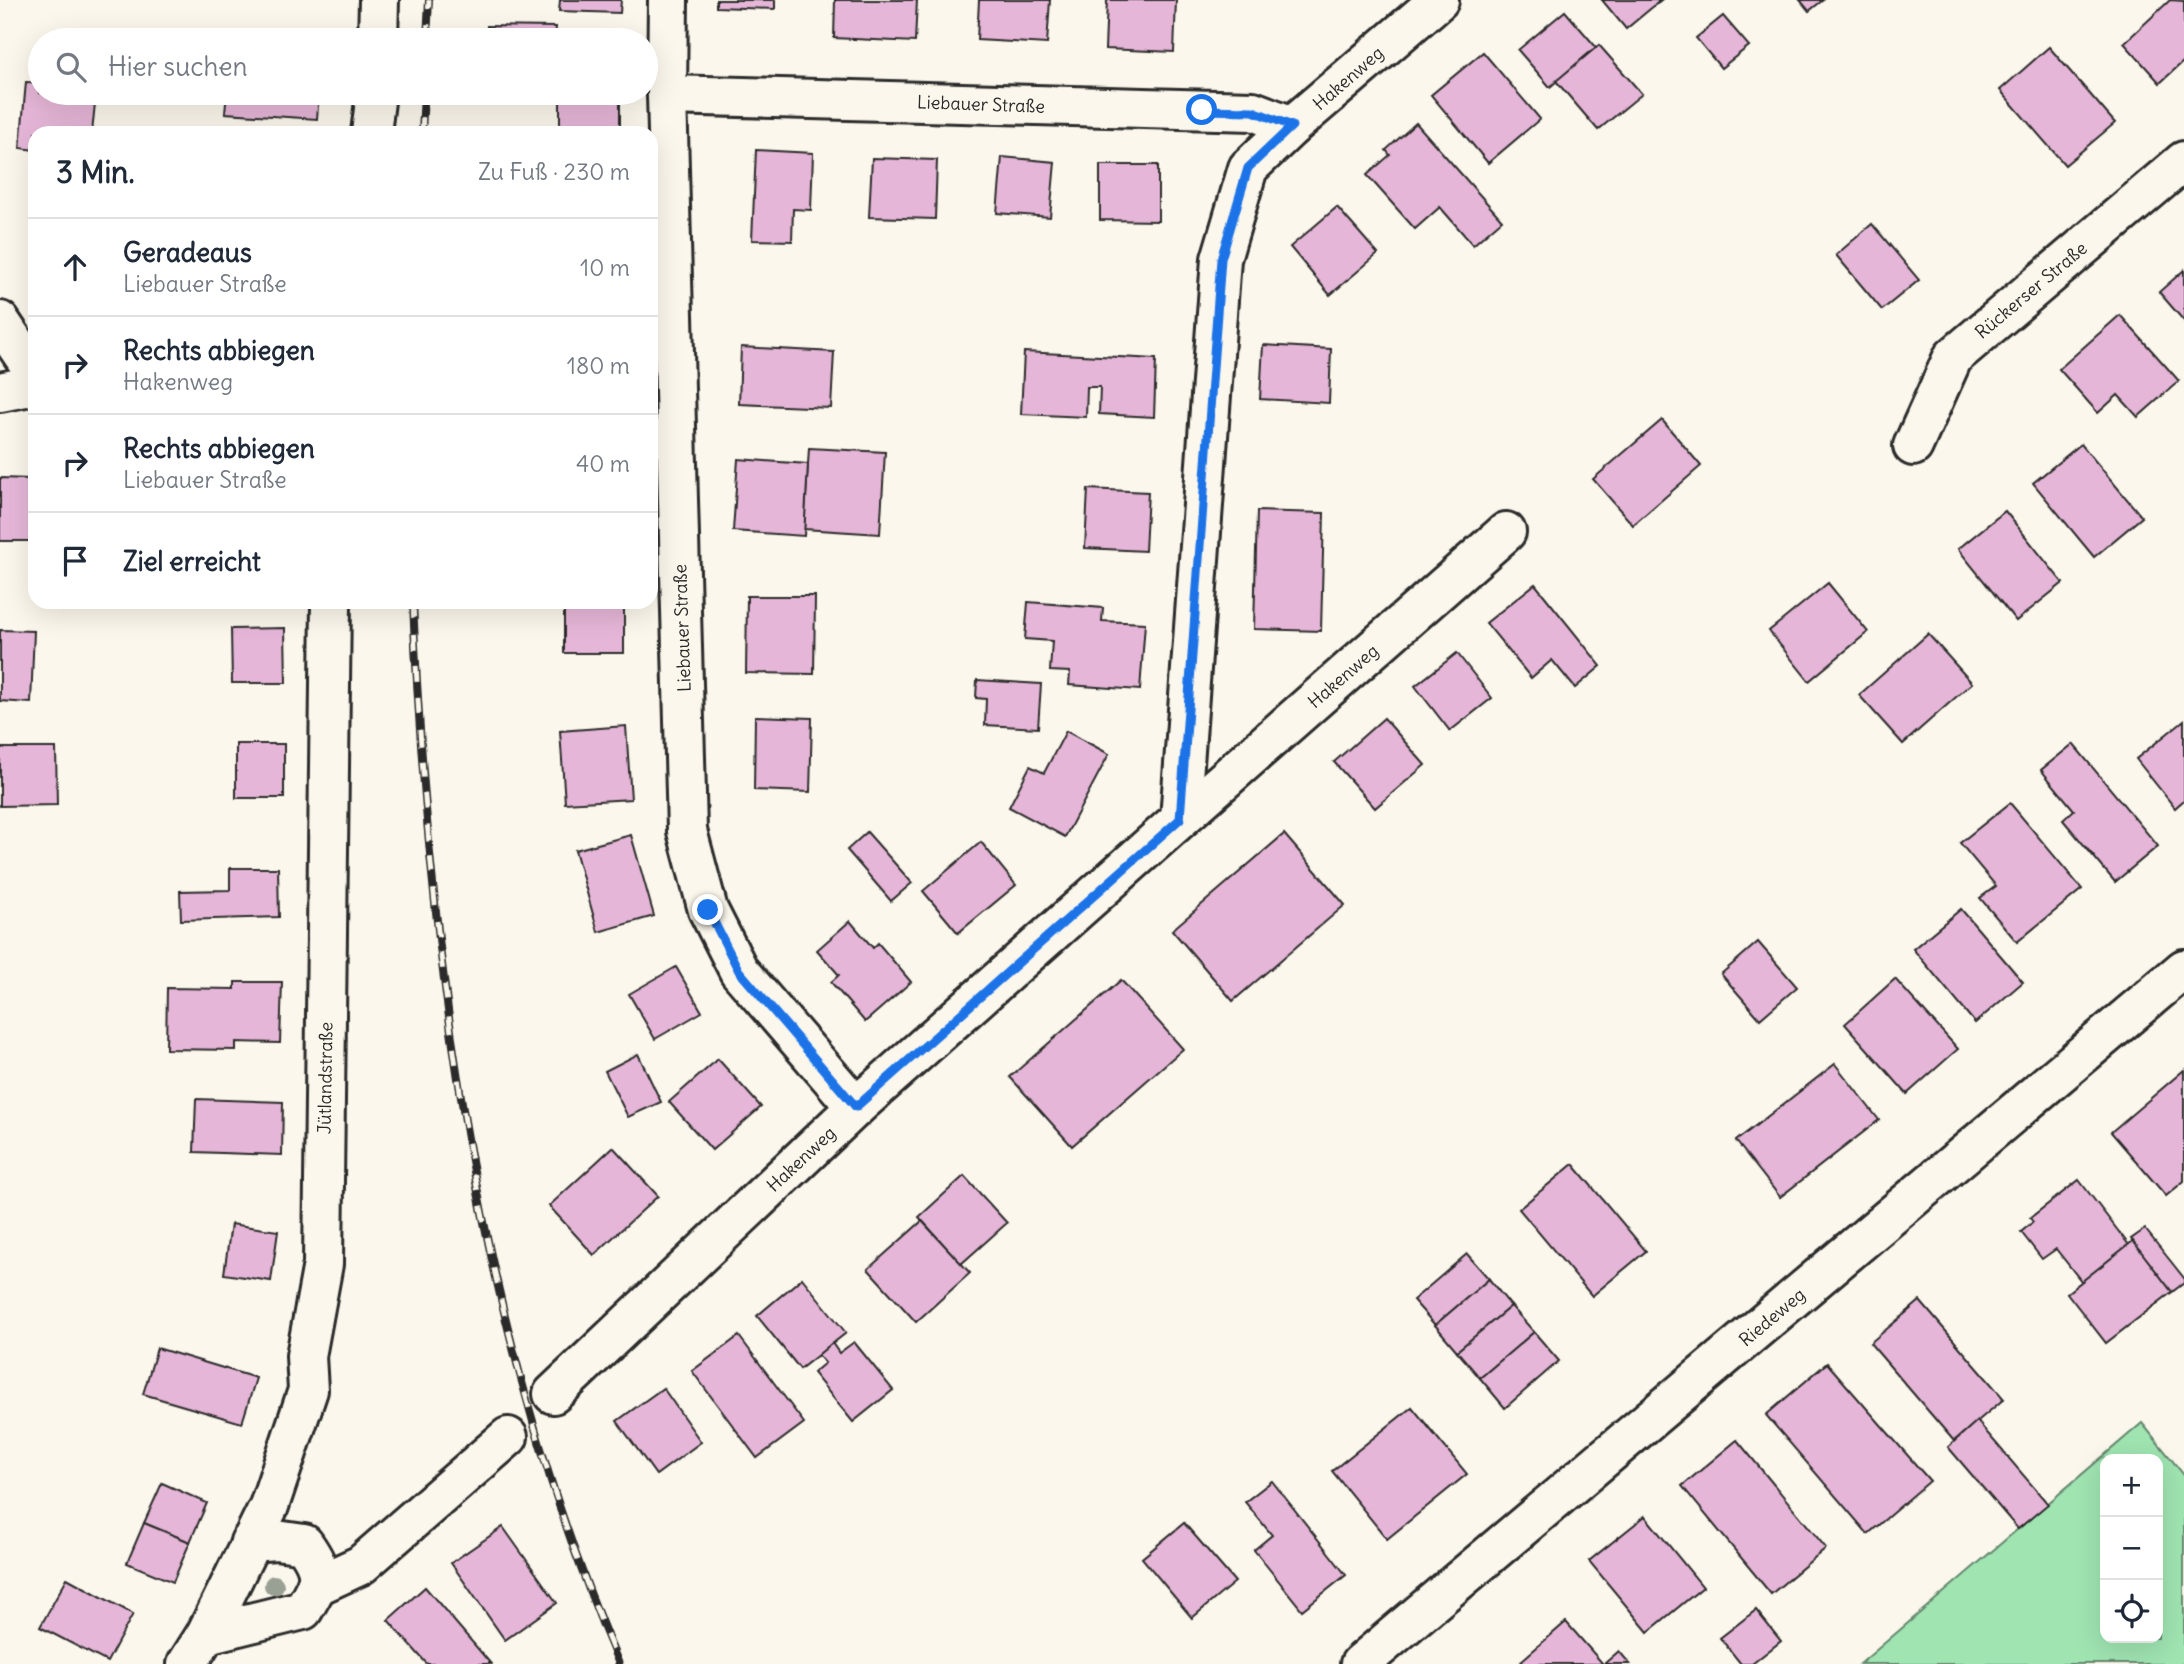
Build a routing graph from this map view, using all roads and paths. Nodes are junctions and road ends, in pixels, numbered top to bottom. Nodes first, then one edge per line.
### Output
1 (379, 0) edge
2 (668, 0) edge
3 (1439, 0) edge
4 (378, 28) edge
5 (667, 95) junction
6 (374, 105) edge
7 (372, 126) edge
8 (1292, 126) junction
9 (2184, 161) edge
10 (0, 320) edge
11 (28, 362) edge
12 (28, 386) edge
13 (0, 392) edge
14 (1913, 446) dead end
15 (1506, 532) dead end
16 (331, 609) edge
17 (1180, 819) junction
18 (2184, 969) edge
19 (856, 1107) junction
20 (553, 1394) dead end
21 (508, 1437) dead end
22 (250, 1542) junction
23 (318, 1585) junction
24 (197, 1649) edge
25 (1360, 1664) edge

1 - 4 street
2 - 5 street, Liebauer Straße
3 - 8 street, Hakenweg
5 - 8 street, Liebauer Straße
5 - 19 street, Liebauer Straße
6 - 7 street
8 - 17 street, Hakenweg
9 - 14 street, Rückerser Straße
10 - 11 street
12 - 13 street
15 - 17 street, Hakenweg
16 - 22 street, Jütlandstraße
17 - 19 street, Hakenweg
18 - 25 street, Riedeweg
19 - 20 street, Hakenweg
21 - 23 street, Jütlandstraße
22 - 23 street
22 - 24 street, Jütlandstraße
23 - 24 street, Jütlandstraße

